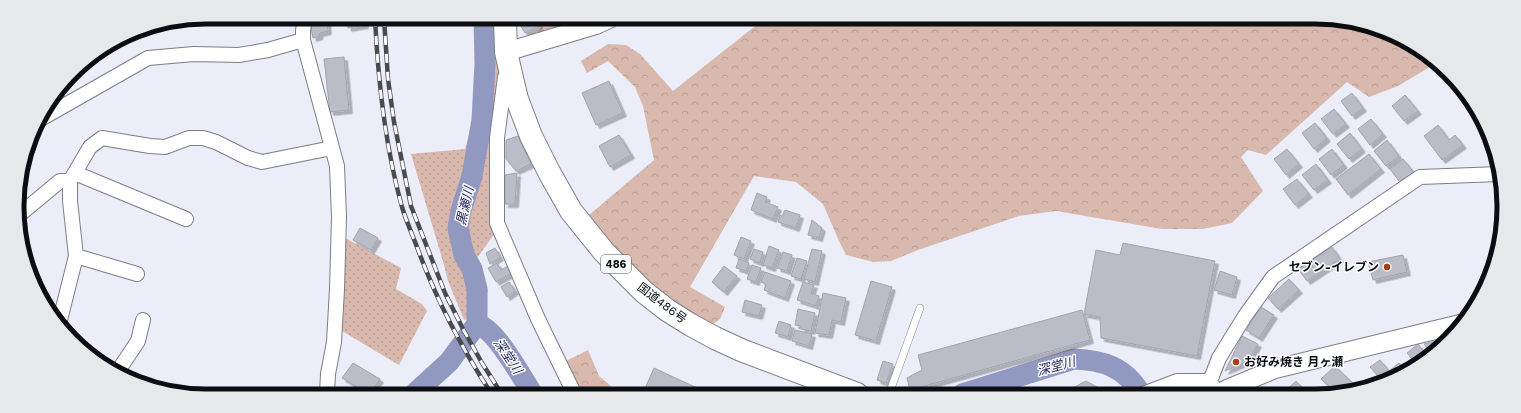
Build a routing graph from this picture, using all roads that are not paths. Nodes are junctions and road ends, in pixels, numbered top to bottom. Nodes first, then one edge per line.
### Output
1 (307, 24) edge
2 (505, 24) edge
3 (598, 24) edge
4 (303, 40) junction
5 (506, 52) junction
6 (511, 74) junction
7 (48, 115) edge
8 (332, 148) junction
9 (1494, 174) edge
10 (73, 177) junction
11 (24, 212) edge
12 (186, 219) dead end
13 (76, 256) junction
14 (137, 274) dead end
15 (920, 308) dead end
16 (61, 316) edge
17 (143, 320) dead end
18 (1453, 326) edge
19 (120, 367) edge
20 (327, 389) edge
21 (572, 389) edge
22 (844, 389) edge
23 (891, 389) edge
24 (1156, 389) edge
25 (1211, 389) edge
26 (1215, 389) edge
27 (1227, 389) edge

1 - 4 street
2 - 5 highway, 国道486号 / 486
3 - 5 street
4 - 7 street
4 - 8 street
5 - 6 highway, 国道486号 / 486
6 - 21 street
6 - 22 highway, 国道486号 / 486
8 - 10 street
8 - 20 street
9 - 26 street
10 - 11 street
10 - 12 street
10 - 13 street
13 - 14 street
13 - 16 street
15 - 23 lane
17 - 19 street
18 - 27 street
24 - 25 street

